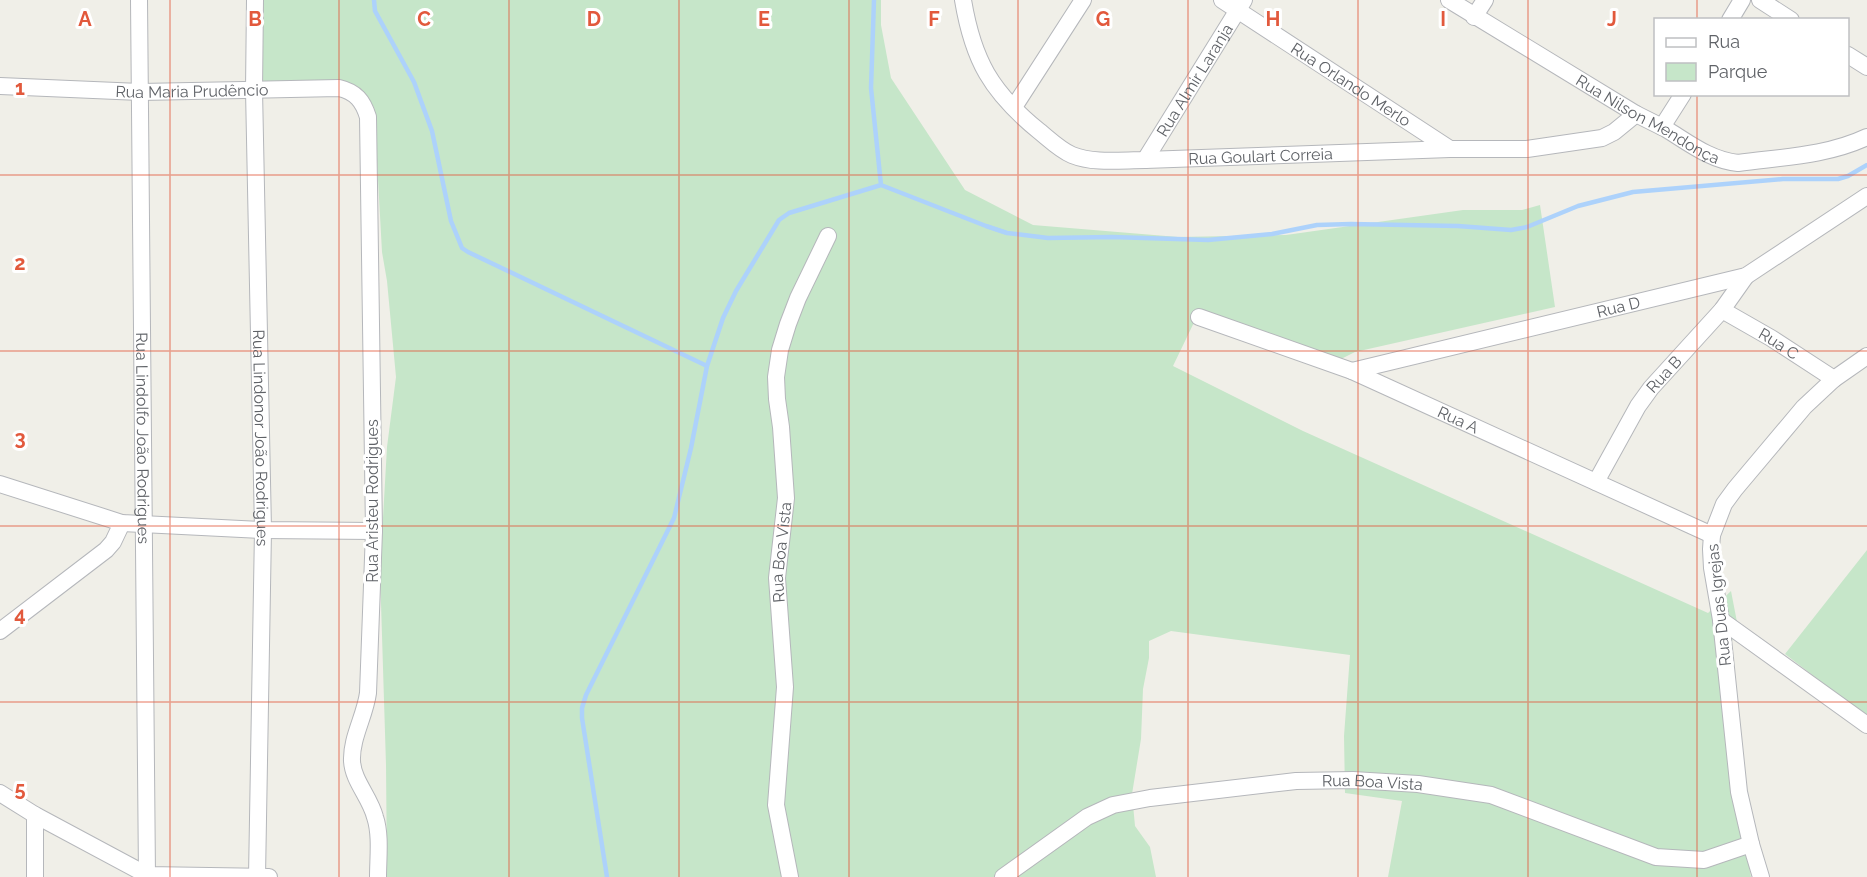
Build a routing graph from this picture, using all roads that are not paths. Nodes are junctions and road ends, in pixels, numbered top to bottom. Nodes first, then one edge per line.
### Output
1 (140, 0) edge
2 (255, 0) edge
3 (963, 0) edge
4 (1083, 0) edge
5 (1222, 0) edge
6 (1449, 0) edge
7 (1485, 0) edge
8 (1742, 0) edge
9 (1760, 0) edge
10 (1241, 5) edge
11 (1474, 17) junction
12 (1731, 18) edge
13 (1788, 18) edge
14 (1849, 55) edge
15 (1866, 63) edge
16 (0, 86) edge
17 (254, 90) junction
18 (140, 92) junction
19 (1682, 96) edge
20 (1014, 107) junction
21 (1636, 114) junction
22 (368, 117) joint
23 (1662, 127) junction
24 (1867, 138) edge
25 (1450, 149) junction
26 (1145, 160) junction
27 (1867, 196) edge
28 (828, 236) dead end
29 (1746, 276) junction
30 (1722, 310) junction
31 (1199, 317) dead end
32 (1867, 356) edge
33 (1352, 372) junction
34 (1834, 379) junction
35 (1596, 482) junction
36 (0, 484) edge
37 (122, 523) junction
38 (145, 525) junction
39 (263, 530) junction
40 (374, 531) junction
41 (1712, 535) junction
42 (1721, 620) junction
43 (0, 631) edge
44 (1867, 725) edge
45 (0, 794) edge
46 (35, 815) junction
47 (1751, 844) junction
48 (147, 876) edge
49 (35, 877) edge
50 (257, 877) edge
51 (269, 877) edge
52 (378, 877) edge
53 (790, 877) edge
54 (1003, 877) edge
55 (1761, 877) edge

1 - 18 street, Rua Lindolfo João Rodrigues
2 - 17 street, Rua Lindonor João Rodrigues
3 - 20 street, Rua Goulart Correia
4 - 20 street
5 - 10 street, Rua Orlando Merlo
6 - 11 street, Rua Nilson Mendonça
7 - 11 street
8 - 12 street
9 - 13 street
10 - 25 street, Rua Orlando Merlo
10 - 26 street, Rua Almir Laranja
11 - 21 street, Rua Nilson Mendonça
14 - 15 street
16 - 18 street, Rua Maria Prudêncio
17 - 18 street, Rua Maria Prudêncio
17 - 22 street, Rua Maria Prudêncio
17 - 39 street, Rua Lindonor João Rodrigues
18 - 38 street, Rua Lindolfo João Rodrigues
19 - 23 street
20 - 26 street, Rua Goulart Correia
21 - 23 street, Rua Nilson Mendonça
21 - 25 street, Rua Goulart Correia
22 - 40 street, Rua Aristeu Rodrigues
23 - 24 street, Rua Nilson Mendonça
25 - 26 street, Rua Goulart Correia
27 - 29 street, Rua D
28 - 53 street, Rua Boa Vista
29 - 30 street, Rua B
29 - 33 street, Rua D
30 - 34 street, Rua C
30 - 35 street, Rua B
31 - 33 street, Rua A
32 - 34 street, Rua Duas Igrejas
33 - 35 street, Rua A
34 - 41 street, Rua Duas Igrejas
35 - 41 street, Rua A
36 - 37 street
37 - 38 street
37 - 43 street
38 - 39 street
38 - 48 street, Rua Lindolfo João Rodrigues
39 - 40 street
39 - 50 street, Rua Lindonor João Rodrigues
40 - 52 street, Rua Aristeu Rodrigues
41 - 42 street, Rua Duas Igrejas
42 - 44 street
42 - 47 street, Rua Duas Igrejas
45 - 46 street
46 - 48 street
46 - 49 street
47 - 54 street, Rua Boa Vista
47 - 55 street, Rua Duas Igrejas
48 - 50 street
50 - 51 street

